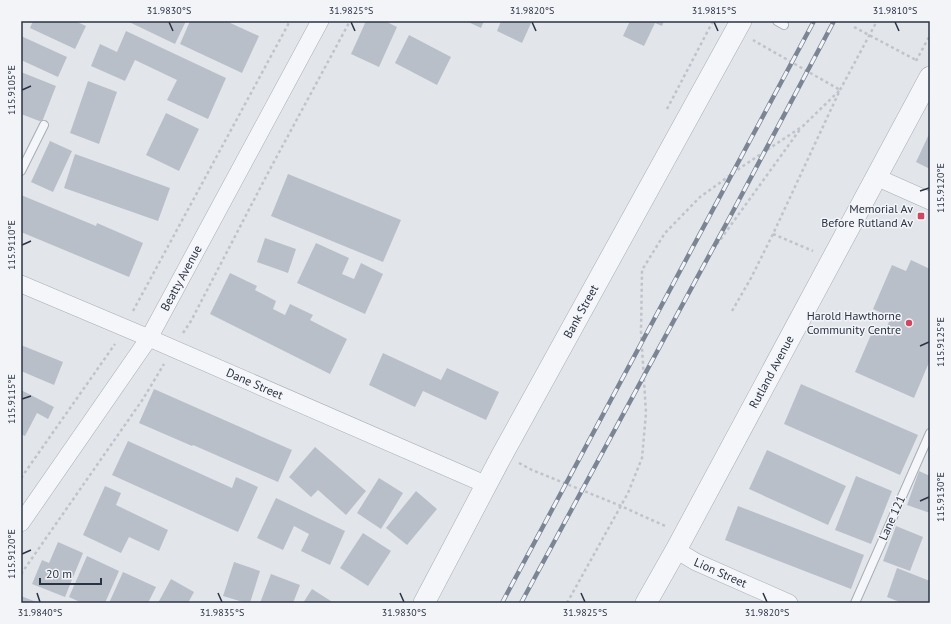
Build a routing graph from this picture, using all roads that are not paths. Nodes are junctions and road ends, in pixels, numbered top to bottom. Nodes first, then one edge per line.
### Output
1 (320, 21) edge
2 (741, 21) edge
3 (930, 77) edge
4 (44, 125) dead end
5 (21, 171) edge
6 (876, 177) junction
7 (930, 201) edge
8 (21, 284) edge
9 (149, 338) junction
10 (930, 433) edge
11 (487, 485) junction
12 (21, 523) edge
13 (676, 550) junction
14 (424, 603) edge
15 (646, 603) edge
16 (789, 603) edge
17 (855, 603) edge

1 - 9 street, Beatty Avenue
2 - 11 street, Bank Street
3 - 6 street, Rutland Avenue
4 - 5 lane
6 - 7 street
6 - 13 street, Rutland Avenue
8 - 9 street, Dane Street
9 - 11 street, Dane Street
9 - 12 street, Beatty Avenue
10 - 17 lane, Lane 121
11 - 14 street, Bank Street
13 - 15 street, Rutland Avenue
13 - 16 street, Lion Street

